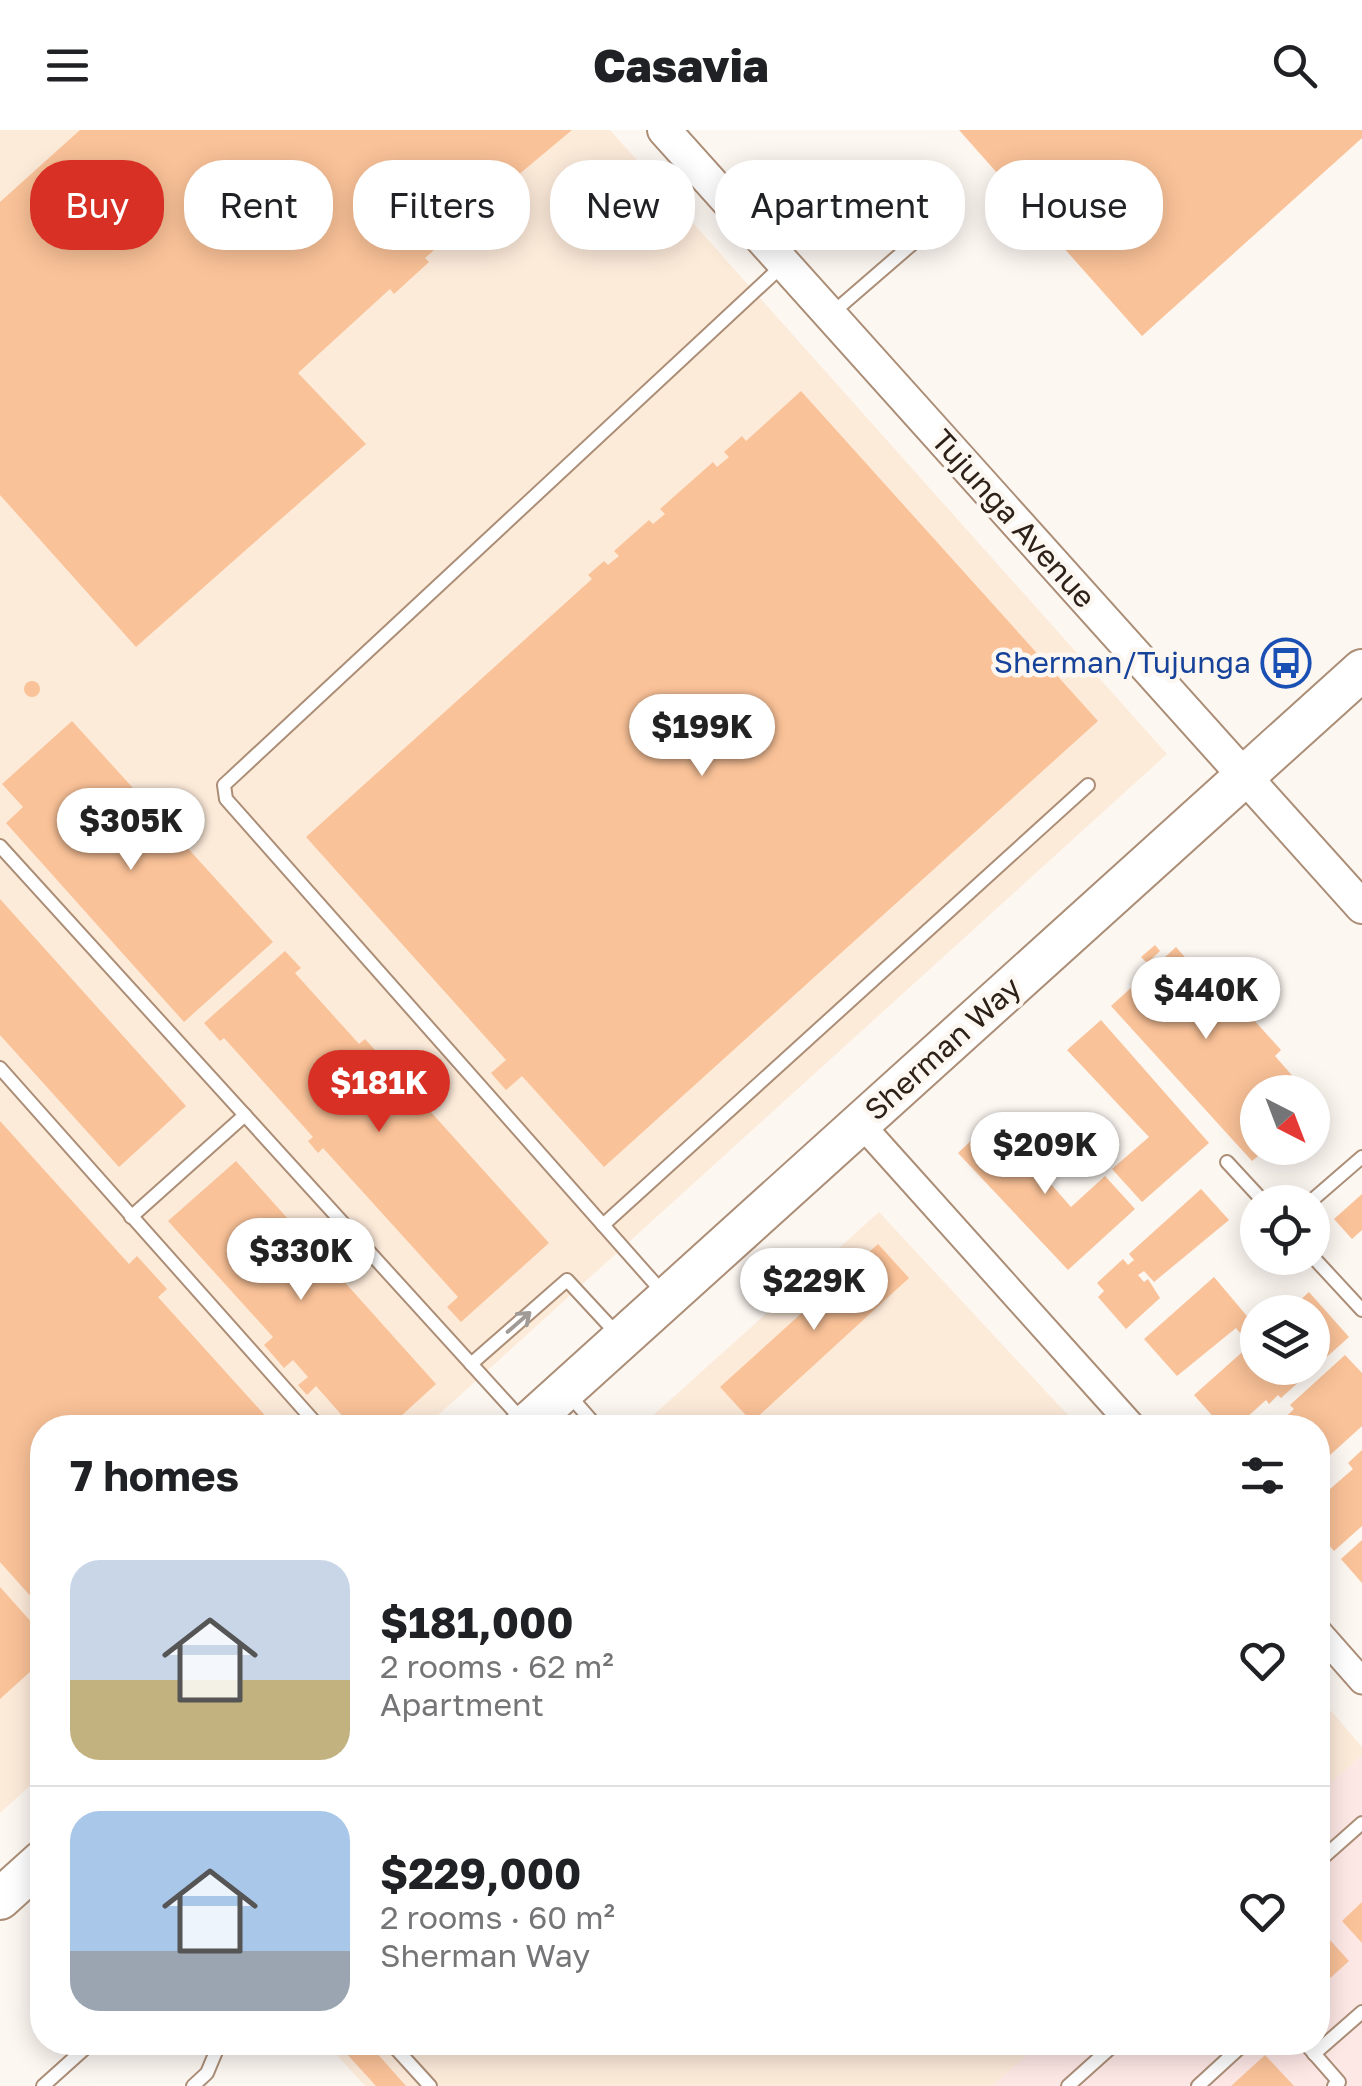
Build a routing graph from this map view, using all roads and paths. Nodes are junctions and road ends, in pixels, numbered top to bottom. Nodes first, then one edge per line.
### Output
1 (664, 130) edge
2 (905, 250) edge
3 (784, 264) junction
4 (830, 315) junction
5 (1362, 670) edge
6 (1243, 777) junction
7 (1088, 785) dead end
8 (0, 846) edge
9 (1362, 907) edge
10 (0, 1068) edge
11 (246, 1115) junction
12 (861, 1124) junction
13 (1362, 1157) edge
14 (1227, 1162) dead end
15 (1248, 1185) edge
16 (1330, 1185) edge
17 (131, 1218) junction
18 (603, 1225) junction
19 (1330, 1275) edge
20 (667, 1297) junction
21 (1362, 1310) edge
22 (622, 1339) junction
23 (471, 1364) junction
24 (564, 1390) junction
25 (308, 1415) edge
26 (515, 1415) edge
27 (537, 1415) edge
28 (586, 1415) edge
29 (1122, 1415) edge
30 (1330, 1645) edge
31 (1362, 1681) edge
32 (1362, 1822) edge
33 (1330, 1851) edge
34 (30, 1872) edge
35 (0, 1900) edge
36 (1362, 2012) edge
37 (1330, 2040) edge
38 (78, 2055) edge
39 (215, 2055) edge
40 (402, 2055) edge
41 (1103, 2055) edge
42 (1232, 2055) edge
43 (1315, 2055) edge
44 (43, 2086) edge
45 (193, 2086) edge
46 (430, 2086) edge
47 (1068, 2086) edge
48 (1198, 2086) edge
49 (1334, 2086) edge

1 - 3 street, Tujunga Avenue
2 - 4 lane
3 - 4 street, Tujunga Avenue
3 - 18 lane
4 - 6 street, Tujunga Avenue
5 - 6 main road, Sherman Way
6 - 9 street, Tujunga Avenue
6 - 12 main road, Sherman Way
7 - 18 lane
8 - 11 lane
10 - 17 lane
11 - 17 lane
11 - 23 lane
12 - 20 main road, Sherman Way
12 - 29 street
13 - 16 lane
14 - 15 lane
17 - 25 lane
18 - 20 lane
19 - 21 lane
20 - 22 main road, Sherman Way
23 -> 22 lane
22 - 24 main road, Sherman Way
23 - 26 lane
24 - 27 main road, Sherman Way
24 - 28 lane
30 - 31 street
32 - 33 lane
34 - 35 main road
36 - 37 lane
38 - 44 lane
39 - 45 lane
40 - 46 lane
41 - 47 lane
42 - 48 lane
43 - 49 lane

